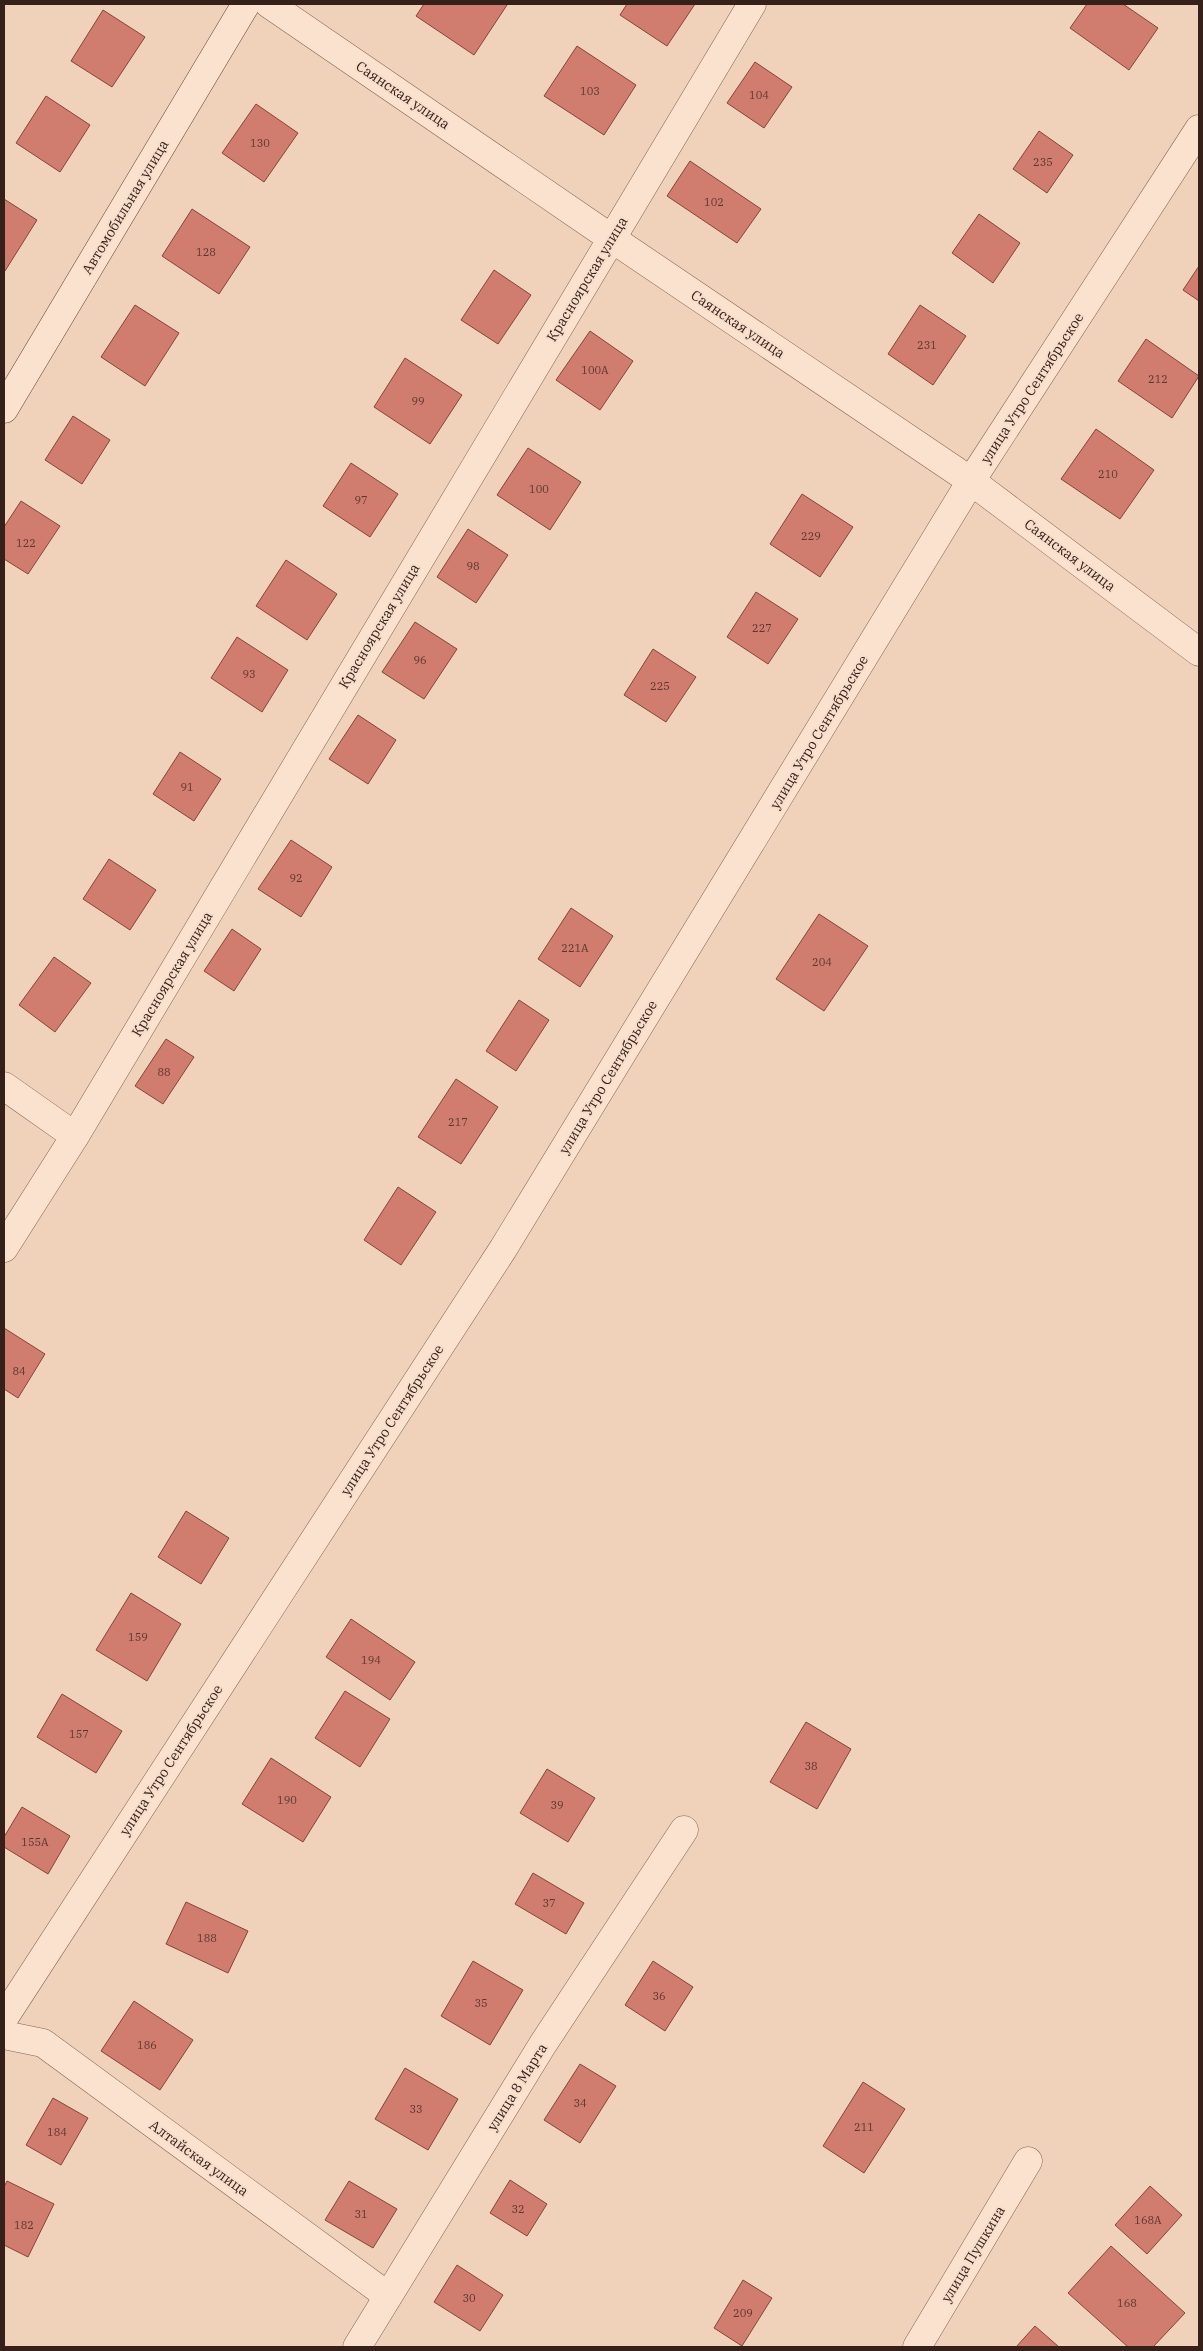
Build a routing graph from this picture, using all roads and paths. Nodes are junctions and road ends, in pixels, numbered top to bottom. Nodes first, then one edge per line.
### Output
1 (246, 4) edge
2 (270, 4) edge
3 (752, 4) edge
4 (1199, 129) edge
5 (611, 238) junction
6 (4, 409) edge
7 (971, 481) junction
8 (1199, 652) edge
9 (4, 1086) edge
10 (75, 1136) junction
11 (4, 1248) edge
12 (684, 1830) dead end
13 (4, 2018) edge
14 (4, 2035) edge
15 (1028, 2161) dead end
16 (388, 2296) junction
17 (356, 2347) edge
18 (917, 2347) edge

1 - 6 street, Автомобильная улица
2 - 5 street, Саянская улица
3 - 5 street, Красноярская улица
4 - 7 street, улица Утро Сентябрьское
5 - 7 street, Саянская улица
5 - 10 street, Красноярская улица
7 - 8 street, Саянская улица
7 - 13 street, улица Утро Сентябрьское
9 - 10 street
10 - 11 street, Красноярская улица
12 - 16 street, улица 8 Марта
14 - 16 street, Алтайская улица
15 - 18 street, улица Пушкина
16 - 17 street, улица 8 Марта

